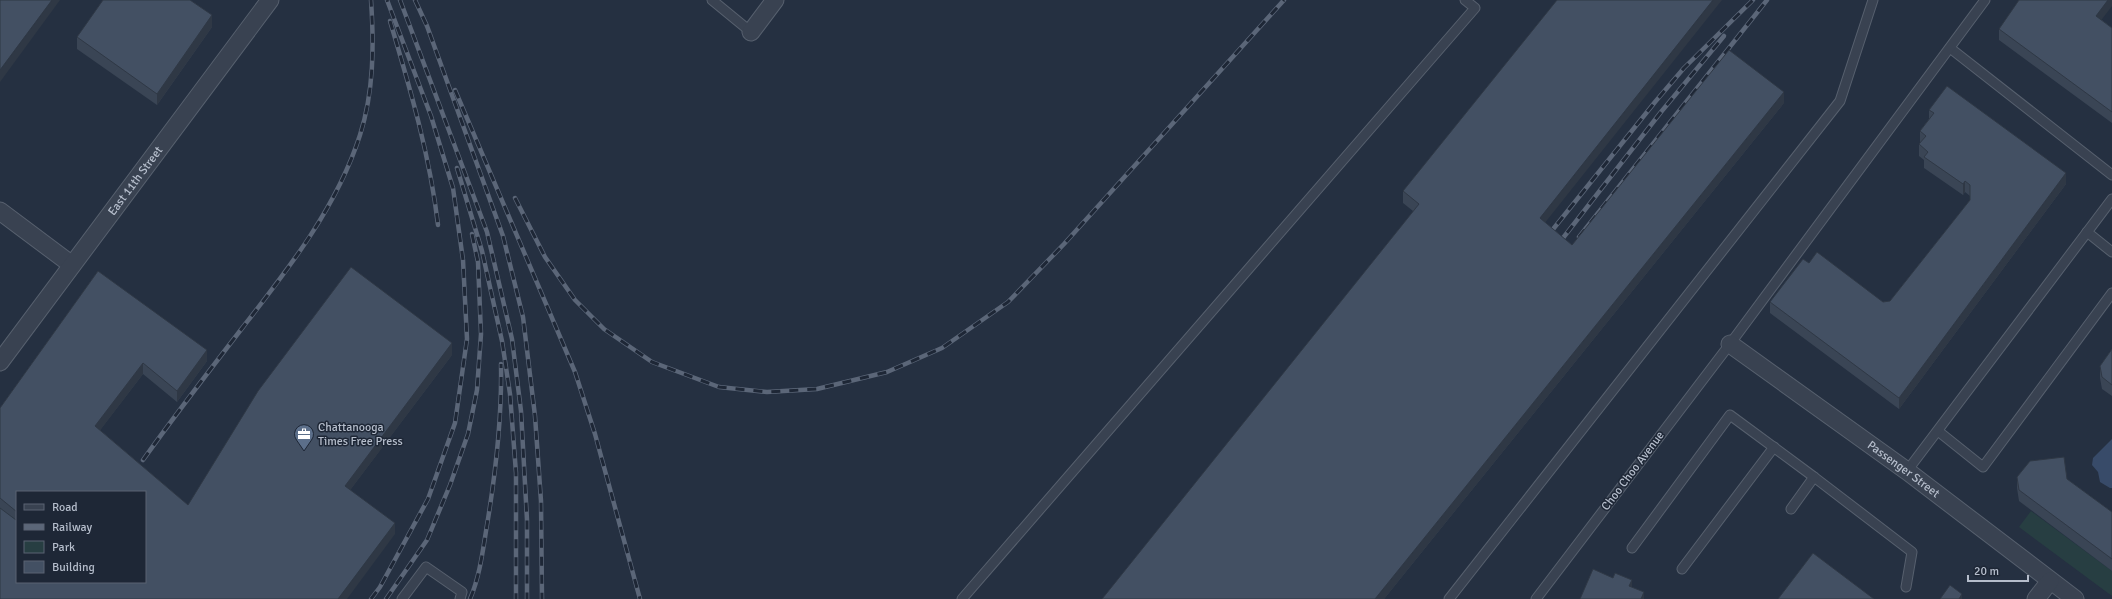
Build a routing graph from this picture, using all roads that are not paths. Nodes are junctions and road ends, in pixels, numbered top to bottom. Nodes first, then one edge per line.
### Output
1 (270, 0) edge
2 (712, 0) edge
3 (775, 0) edge
4 (1465, 0) edge
5 (1873, 0) edge
6 (1985, 0) edge
7 (750, 32) joint
8 (1950, 48) junction
9 (2112, 175) edge
10 (2112, 199) edge
11 (0, 211) edge
12 (2086, 232) junction
13 (2112, 252) edge
14 (72, 265) junction
15 (2112, 293) edge
16 (1730, 344) junction
17 (0, 362) edge
18 (1938, 431) junction
19 (1774, 447) junction
20 (1907, 471) junction
21 (1814, 477) junction
22 (1791, 509) dead end
23 (1632, 548) dead end
24 (1682, 569) dead end
25 (2050, 581) junction
26 (1906, 587) dead end
27 (402, 599) edge
28 (460, 599) edge
29 (962, 599) edge
30 (1449, 599) edge
31 (1536, 599) edge
32 (2036, 599) edge
33 (2075, 599) edge

1 - 14 street, East 11th Street
2 - 7 lane
3 - 7 street
4 - 29 lane
5 - 30 lane
6 - 8 lane, Choo Choo Avenue
8 - 9 lane
8 - 16 lane, Choo Choo Avenue
10 - 12 lane
11 - 14 street
12 - 13 lane
12 - 18 lane
14 - 17 street, East 11th Street
15 - 18 lane
16 - 20 street, Passenger Street
16 - 31 lane, Choo Choo Avenue
18 - 20 lane
19 - 21 lane
19 - 23 lane
19 - 24 lane
20 - 25 street, Passenger Street
21 - 22 lane
21 - 26 lane
25 - 32 street
25 - 33 street, Passenger Street
27 - 28 lane

